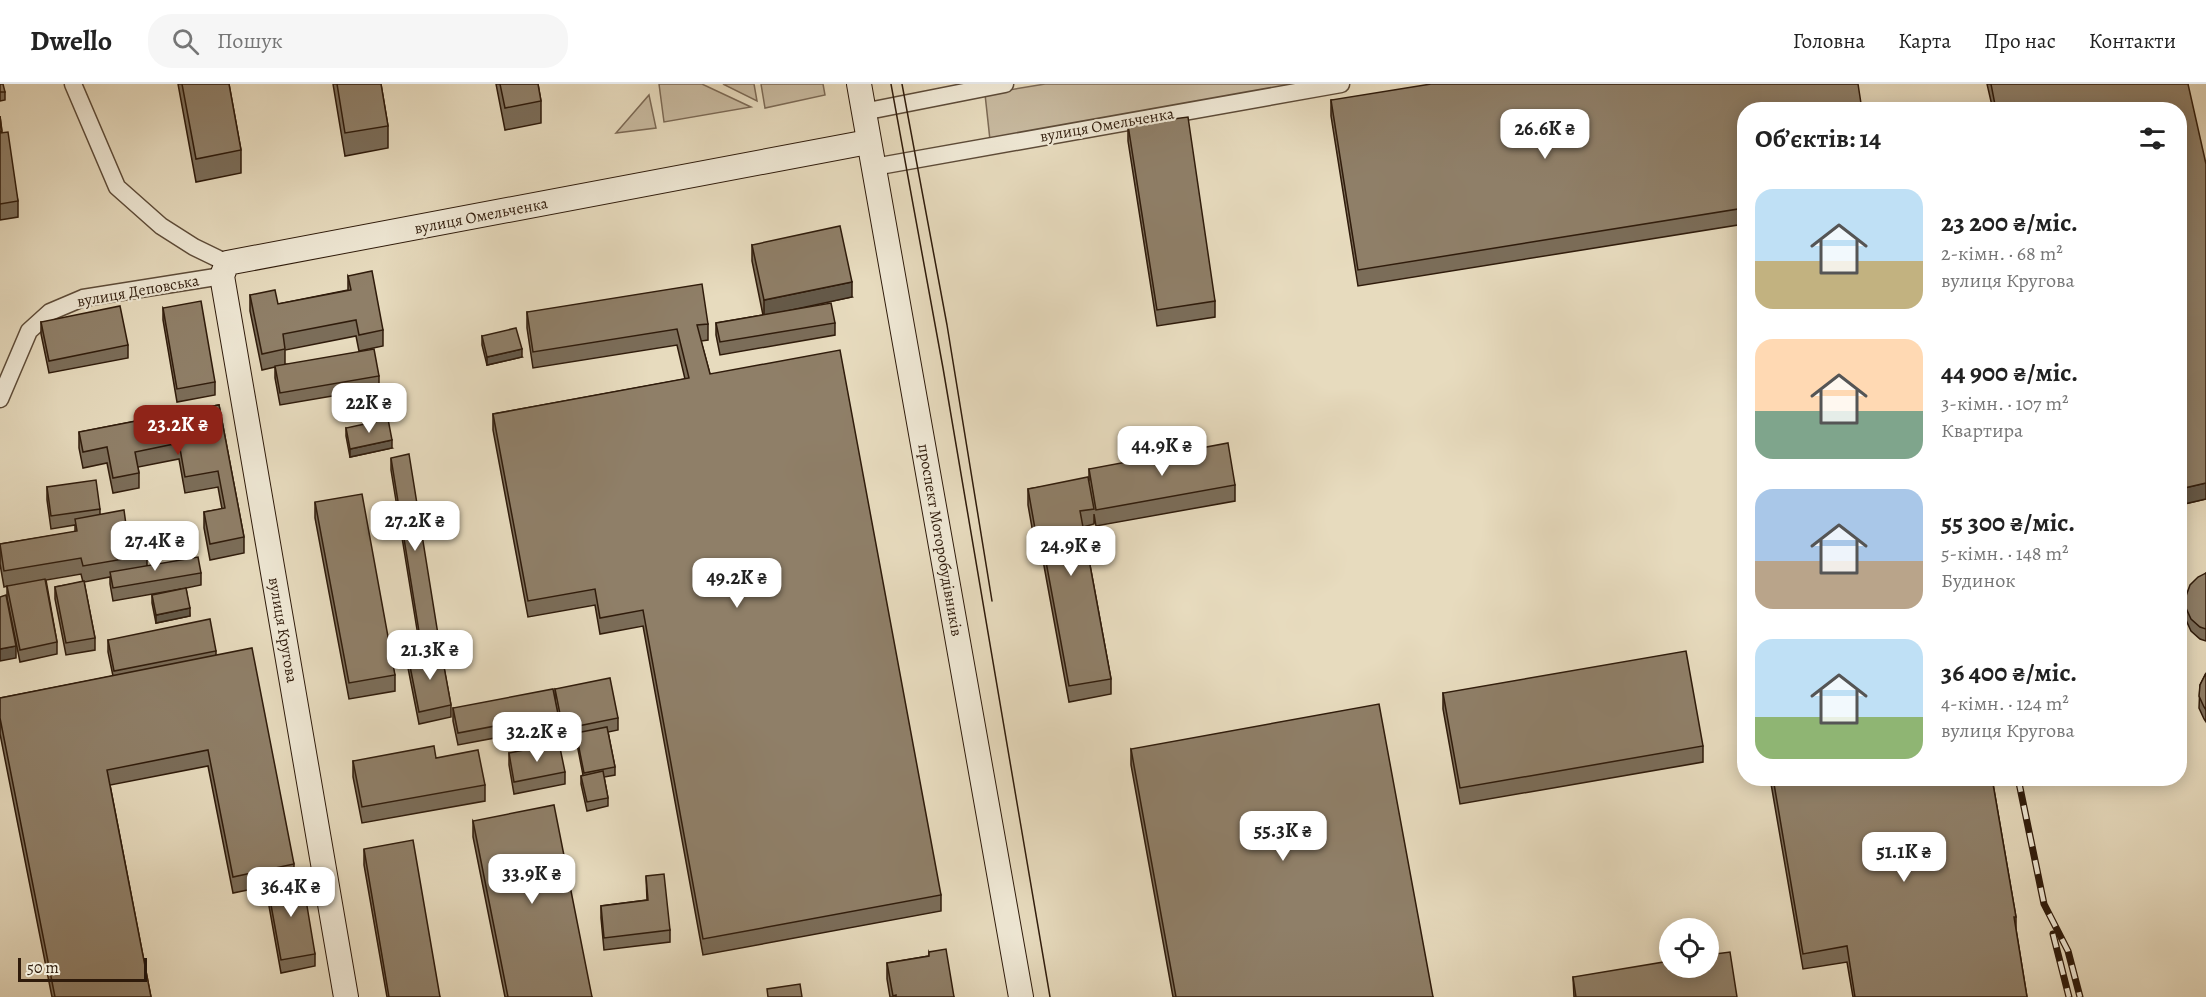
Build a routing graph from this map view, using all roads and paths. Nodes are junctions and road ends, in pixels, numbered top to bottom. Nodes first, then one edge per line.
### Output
1 (73, 84) edge
2 (859, 84) edge
3 (1005, 84) edge
4 (1341, 84) edge
5 (863, 112) junction
6 (868, 142) junction
7 (874, 167) junction
8 (224, 270) junction
9 (0, 399) edge
10 (346, 997) edge
11 (1020, 997) edge

1 - 8 street
2 - 5 street, проспект Моторобудівників
3 - 5 street
4 - 7 street, вулиця Омельченка
5 - 6 street, проспект Моторобудівників
6 - 7 street, проспект Моторобудівників
6 - 8 street, вулиця Омельченка
7 - 11 street, проспект Моторобудівників
8 - 9 street, вулиця Деповська
8 - 10 street, вулиця Кругова

